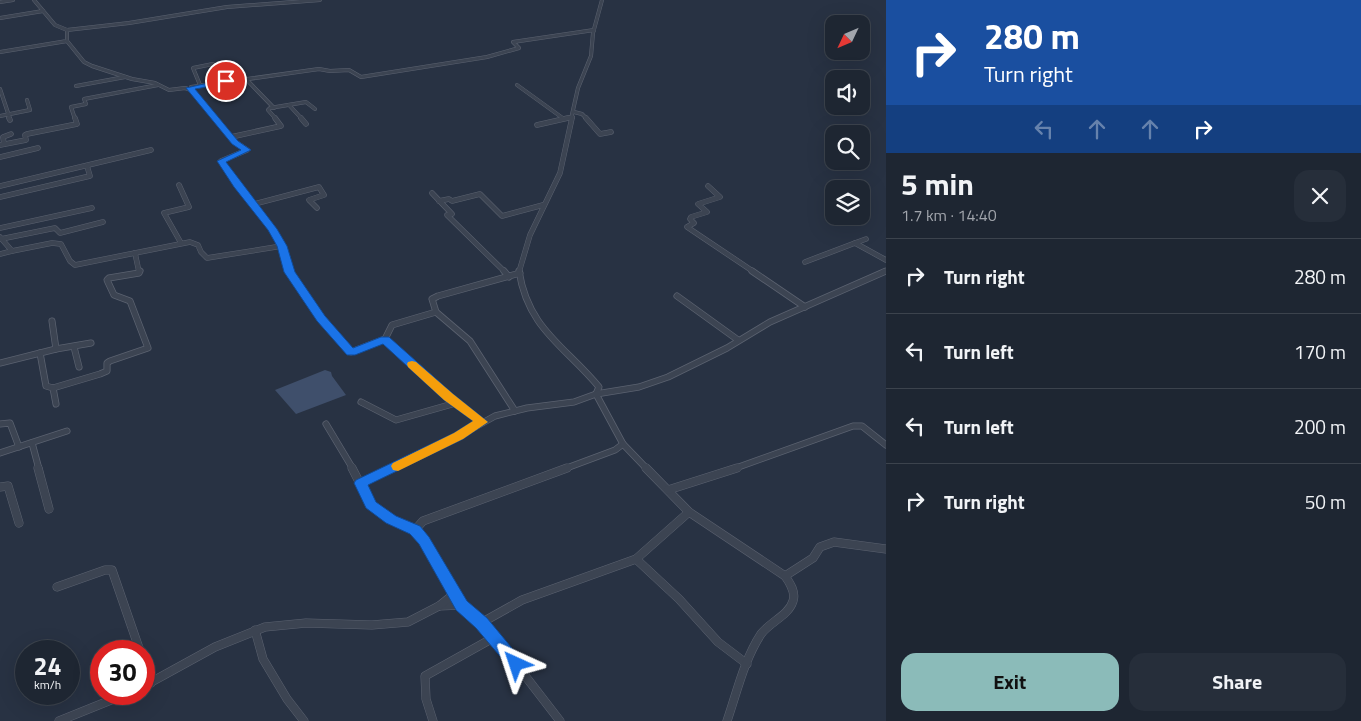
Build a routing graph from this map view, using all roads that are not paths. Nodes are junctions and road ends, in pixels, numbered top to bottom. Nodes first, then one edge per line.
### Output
1 (13, 0) edge
2 (34, 0) edge
3 (320, 0) edge
4 (602, 0) edge
5 (0, 2) edge
6 (43, 11) junction
7 (0, 18) edge
8 (67, 30) junction
9 (594, 30) junction
10 (67, 41) junction
11 (0, 52) edge
12 (213, 64) dead end
13 (125, 77) junction
14 (246, 79) junction
15 (517, 84) dead end
16 (158, 85) junction
17 (200, 85) junction
18 (76, 86) dead end
19 (0, 89) edge
20 (191, 90) junction
21 (27, 100) dead end
22 (289, 105) junction
23 (274, 108) junction
24 (315, 109) dead end
25 (8, 115) junction
26 (574, 115) junction
27 (0, 116) edge
28 (564, 119) junction
29 (10, 120) dead end
30 (306, 124) dead end
31 (537, 126) dead end
32 (612, 132) dead end
33 (11, 134) dead end
34 (230, 137) junction
35 (2, 145) edge
36 (38, 148) dead end
37 (151, 150) dead end
38 (0, 157) edge
39 (87, 166) junction
40 (179, 185) dead end
41 (0, 186) edge
42 (708, 186) dead end
43 (432, 193) dead end
44 (0, 197) edge
45 (440, 201) junction
46 (254, 204) junction
47 (543, 205) junction
48 (92, 208) dead end
49 (317, 208) dead end
50 (103, 222) dead end
51 (0, 228) edge
52 (1, 238) edge
53 (866, 239) dead end
54 (181, 243) junction
55 (855, 243) junction
56 (282, 246) junction
57 (12, 252) junction
58 (135, 253) junction
59 (0, 254) edge
60 (886, 260) edge
61 (805, 262) dead end
62 (886, 271) edge
63 (520, 274) junction
64 (509, 277) junction
65 (677, 296) dead end
66 (805, 308) junction
67 (436, 312) junction
68 (52, 321) dead end
69 (385, 339) junction
70 (738, 340) junction
71 (91, 343) dead end
72 (74, 347) junction
73 (56, 349) junction
74 (40, 353) junction
75 (0, 363) edge
76 (79, 367) dead end
77 (53, 388) junction
78 (596, 394) junction
79 (361, 402) dead end
80 (456, 403) junction
81 (56, 404) dead end
82 (515, 411) junction
83 (482, 422) junction
84 (0, 424) edge
85 (326, 424) dead end
86 (67, 431) dead end
87 (32, 443) junction
88 (623, 444) junction
89 (886, 445) edge
90 (19, 447) junction
91 (0, 453) edge
92 (361, 483) junction
93 (0, 487) edge
94 (668, 490) junction
95 (49, 509) dead end
96 (689, 512) junction
97 (19, 523) dead end
98 (415, 530) junction
99 (886, 549) edge
100 (636, 559) junction
101 (785, 576) junction
102 (57, 587) dead end
103 (454, 594) junction
104 (439, 606) junction
105 (462, 606) junction
106 (481, 623) junction
107 (255, 630) junction
108 (493, 638) junction
109 (136, 640) edge
110 (747, 664) junction
111 (155, 680) edge
112 (99, 705) edge
113 (59, 721) edge
114 (304, 721) edge
115 (433, 721) edge
116 (560, 721) edge
117 (727, 721) edge

1 - 5 street
2 - 6 street
3 - 8 street
4 - 9 street
6 - 7 street
6 - 8 street
8 - 10 street
9 - 14 street
9 - 26 street
10 - 11 street
10 - 13 street
12 - 17 street
13 - 16 street
13 - 18 street
14 - 17 street
14 - 23 street
15 - 28 street
16 - 20 street
16 - 35 street
17 - 20 street
19 - 25 street
20 - 34 street
21 - 25 street
22 - 23 street
22 - 24 street
22 - 30 street
23 - 34 street
25 - 27 street
25 - 29 street
26 - 28 street
26 - 32 street
26 - 47 street
28 - 31 street
33 - 35 street
34 - 46 street
36 - 38 street
37 - 39 street
39 - 41 street
39 - 44 street
40 - 54 street
42 - 66 street
43 - 45 street
45 - 47 street
45 - 64 street
46 - 49 street
46 - 56 street
47 - 63 street
48 - 51 street
50 - 52 street
52 - 57 street
53 - 55 street
54 - 56 street
54 - 58 street
55 - 60 street
55 - 61 street
56 - 69 street
57 - 58 street
57 - 59 street
58 - 77 street
62 - 66 street
63 - 64 street
63 - 78 street
64 - 67 street
65 - 70 street
66 - 70 street
67 - 69 street
67 - 82 street
68 - 73 street
69 - 80 street
70 - 78 street
71 - 72 street
72 - 73 street
72 - 76 street
73 - 74 street
74 - 75 street
74 - 77 street
77 - 81 street
78 - 82 street
78 - 88 street
79 - 80 street
80 - 83 street
82 - 83 street
83 - 92 street
84 - 90 street
85 - 92 street
86 - 87 street
87 - 90 street
87 - 95 street
88 - 94 street
88 - 98 street
89 - 94 street
90 - 91 street
92 - 98 street
93 - 97 street
94 - 96 street
96 - 100 street
96 - 101 street
98 - 103 street
99 - 101 street
100 - 106 street
100 - 110 street
101 - 110 street
102 - 109 street
103 - 104 street
103 - 105 street
104 - 105 street
104 - 107 street
105 - 106 street
106 - 108 street
107 - 111 street
107 - 114 street
108 - 115 street
108 - 116 street
110 - 117 street
112 - 113 street

